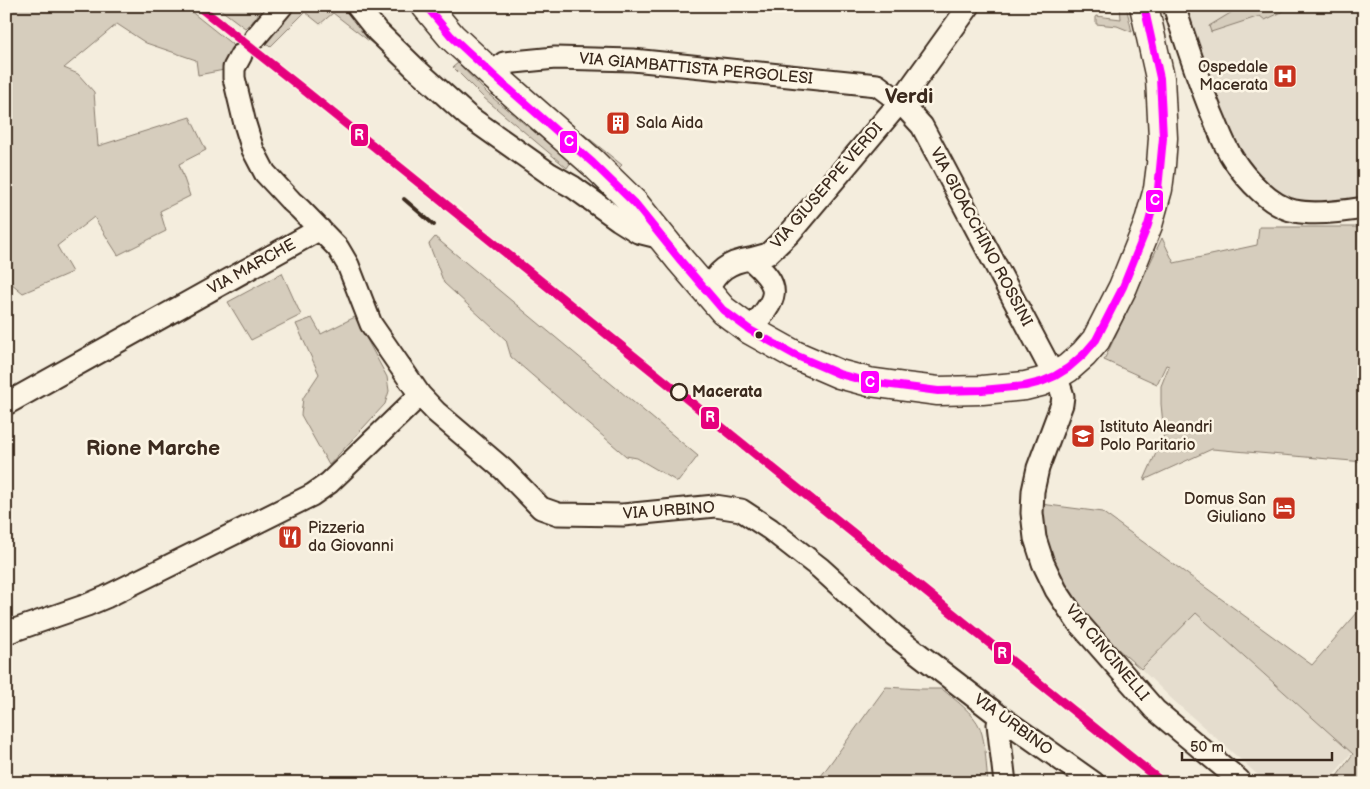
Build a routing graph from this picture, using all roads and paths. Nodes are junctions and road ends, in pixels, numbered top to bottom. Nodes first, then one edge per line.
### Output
1 (282, 6) edge
2 (357, 6) edge
3 (426, 6) edge
4 (968, 6) edge
5 (1144, 6) edge
6 (1174, 6) edge
7 (255, 38) dead end
8 (240, 55) dead end
9 (493, 75) junction
10 (900, 102) junction
11 (1364, 208) edge
12 (320, 229) junction
13 (662, 238) junction
14 (750, 259) junction
15 (707, 291) junction
16 (750, 330) junction
17 (1055, 376) junction
18 (420, 395) junction
19 (6, 404) edge
20 (6, 633) edge
21 (1002, 718) junction
22 (1005, 783) edge
23 (1094, 783) edge
24 (1240, 783) edge

1 - 7 street
2 - 13 street
3 - 9 main road
4 - 10 street, VIA GIUSEPPE VERDI
5 - 17 main road
6 - 11 street
8 - 12 street
9 - 10 street, VIA GIAMBATTISTA PERGOLESI
9 - 13 main road
10 - 14 street, VIA GIUSEPPE VERDI
10 - 17 street, VIA GIOACCHINO ROSSINI
12 - 18 street, VIA URBINO
12 - 19 street, VIA MARCHE
13 - 15 main road
14 - 15 street
14 - 16 street
15 - 16 main road
16 - 17 main road
17 - 24 street, VIA CINCINELLI
18 - 20 street
18 - 21 street, VIA URBINO
21 - 22 street
21 - 23 street, VIA URBINO

